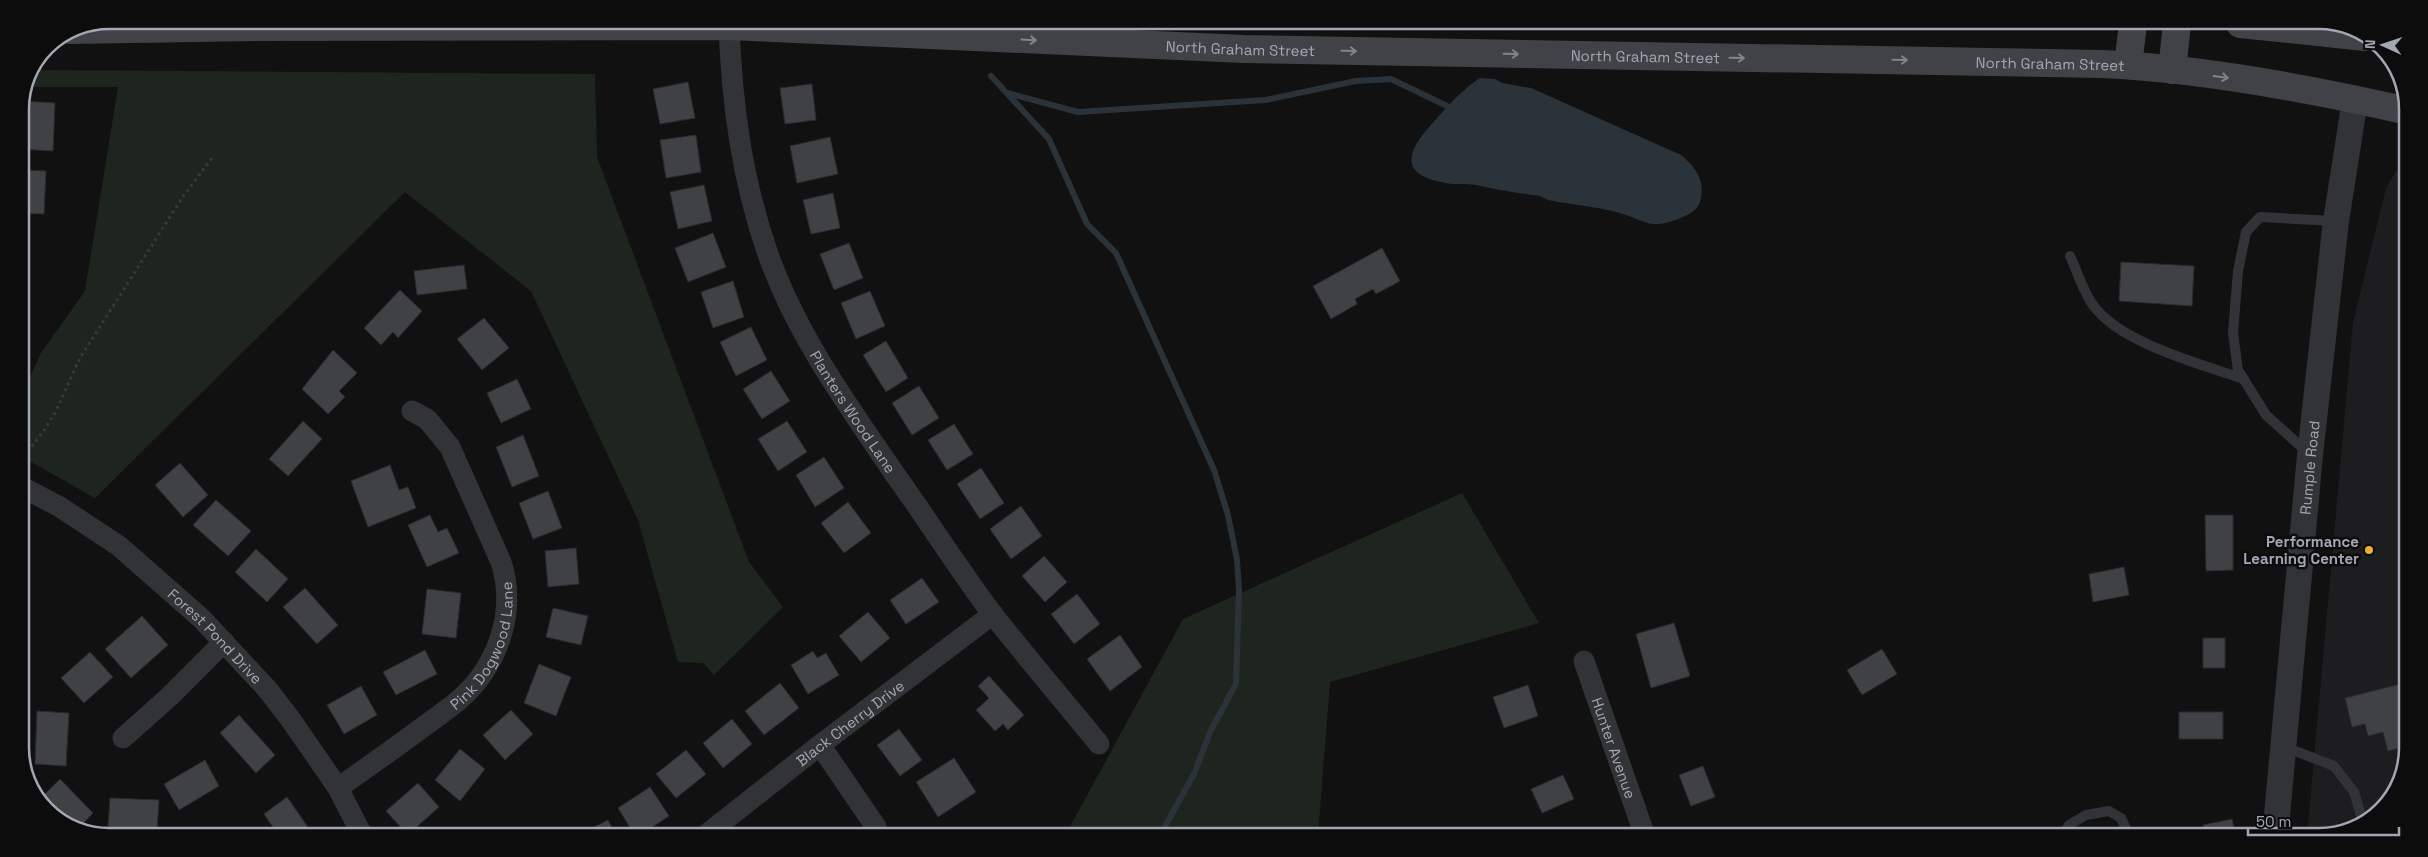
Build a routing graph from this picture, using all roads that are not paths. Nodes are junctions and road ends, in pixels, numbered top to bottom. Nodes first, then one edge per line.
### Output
1 (730, 29) edge
2 (797, 29) edge
3 (2132, 29) edge
4 (2176, 29) edge
5 (2316, 29) edge
6 (2348, 34) edge
7 (2128, 65) junction
8 (2172, 70) junction
9 (2355, 100) junction
10 (2399, 109) edge
11 (2336, 221) junction
12 (2070, 256) dead end
13 (2244, 379) junction
14 (412, 410) dead end
15 (2310, 455) junction
16 (29, 491) edge
17 (993, 614) junction
18 (224, 642) junction
19 (1584, 661) dead end
20 (123, 738) dead end
21 (1099, 744) dead end
22 (820, 745) junction
23 (2284, 746) junction
24 (338, 788) junction
25 (2361, 816) edge
26 (876, 827) dead end
27 (358, 828) edge
28 (715, 828) edge
29 (1642, 828) edge
30 (2068, 828) edge
31 (2126, 828) edge
32 (2276, 828) edge

1 - 17 street, Planters Wood Lane
2 -> 7 main road, North Graham Street
3 - 7 main road
4 - 8 main road
5 - 6 main road
7 - 8 main road, North Graham Street
8 -> 9 main road, North Graham Street
9 - 10 main road, North Graham Street
9 - 11 street, Rumple Road
11 - 13 lane
11 - 15 street, Rumple Road
12 - 13 lane
13 - 15 lane
14 - 24 street, Pink Dogwood Lane
15 - 23 street, Rumple Road
16 - 18 street, Forest Pond Drive
17 - 21 street, Planters Wood Lane
17 - 22 street, Black Cherry Drive
18 - 20 street
18 - 24 street, Forest Pond Drive
19 - 29 street, Hunter Avenue
22 - 26 street
22 - 28 street, Black Cherry Drive
23 - 25 lane
23 - 32 street, Rumple Road
24 - 27 street, Forest Pond Drive
30 - 31 lane

